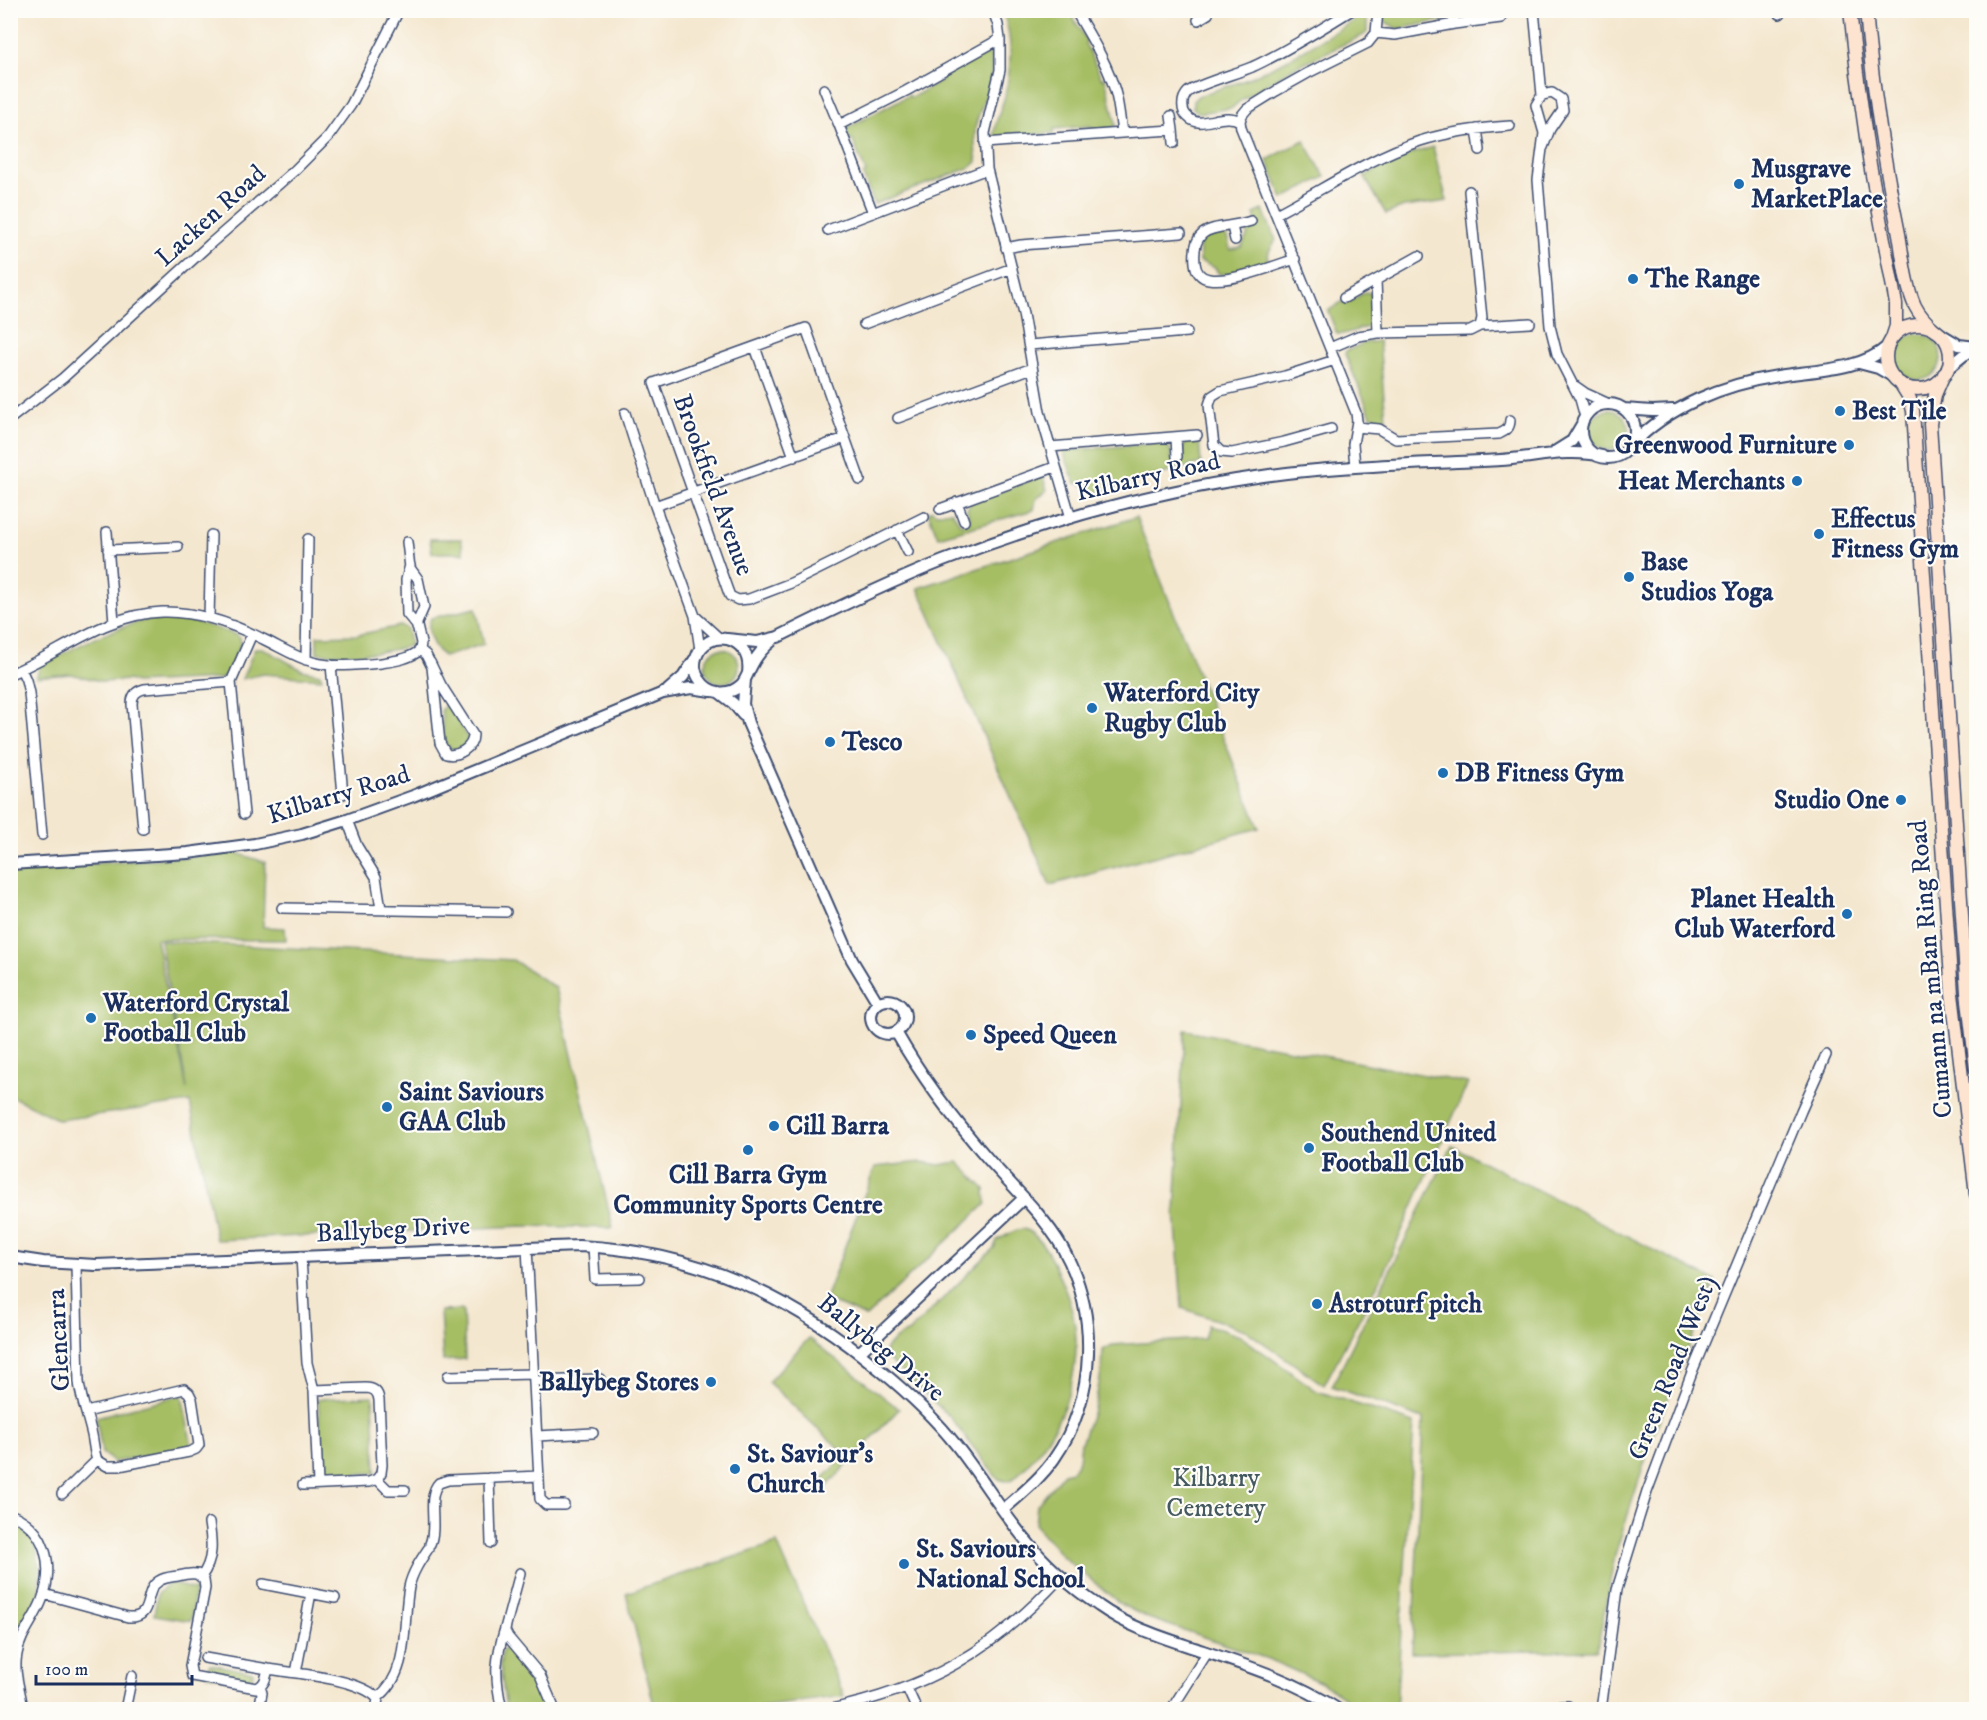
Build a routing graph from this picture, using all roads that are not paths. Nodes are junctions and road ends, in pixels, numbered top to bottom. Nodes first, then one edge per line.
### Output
1 (399, 10) edge
2 (993, 10) edge
3 (1075, 10) edge
4 (1352, 10) edge
5 (1378, 10) edge
6 (1453, 10) edge
7 (1534, 10) edge
8 (1850, 10) edge
9 (1866, 10) edge
10 (1209, 12) edge
11 (1501, 18) dead end
12 (1198, 20) dead end
13 (1454, 24) junction
14 (1376, 33) junction
15 (1000, 39) junction
16 (824, 89) dead end
17 (1542, 95) junction
18 (1538, 114) junction
19 (1171, 116) dead end
20 (1559, 117) junction
21 (1240, 121) junction
22 (839, 125) junction
23 (1510, 126) dead end
24 (1477, 129) junction
25 (1173, 130) junction
26 (1122, 133) junction
27 (985, 143) junction
28 (1174, 143) dead end
29 (1543, 147) junction
30 (1480, 150) dead end
31 (987, 169) junction
32 (1469, 191) dead end
33 (873, 213) junction
34 (1276, 214) junction
35 (1251, 221) dead end
36 (1232, 226) junction
37 (828, 230) dead end
38 (1181, 233) dead end
39 (1235, 240) dead end
40 (1006, 248) junction
41 (1419, 256) dead end
42 (1295, 259) junction
43 (1012, 268) junction
44 (1376, 280) junction
45 (1344, 298) dead end
46 (1530, 323) dead end
47 (864, 324) dead end
48 (1480, 326) junction
49 (1187, 332) dead end
50 (1937, 332) junction
51 (1378, 333) junction
52 (1890, 342) junction
53 (1029, 345) junction
54 (754, 347) junction
55 (1330, 348) junction
56 (1977, 348) edge
57 (1335, 360) junction
58 (1858, 363) junction
59 (1032, 368) junction
60 (1946, 372) junction
61 (1570, 380) junction
62 (1896, 380) junction
63 (1610, 404) junction
64 (1682, 407) junction
65 (1624, 409) junction
66 (625, 413) dead end
67 (898, 418) dead end
68 (10, 419) edge
69 (1510, 420) dead end
70 (1584, 420) junction
71 (1356, 427) junction
72 (1331, 429) dead end
73 (1197, 435) dead end
74 (1176, 437) junction
75 (845, 438) junction
76 (1631, 446) junction
77 (1050, 447) junction
78 (1550, 453) junction
79 (1602, 456) junction
80 (794, 457) junction
81 (1177, 457) dead end
82 (1355, 466) junction
83 (1055, 467) junction
84 (860, 480) dead end
85 (692, 494) junction
86 (957, 502) junction
87 (655, 506) junction
88 (940, 508) dead end
89 (924, 517) dead end
90 (1071, 518) junction
91 (964, 520) dead end
92 (897, 530) junction
93 (106, 532) dead end
94 (210, 535) dead end
95 (308, 539) dead end
96 (407, 542) dead end
97 (178, 547) dead end
98 (108, 550) junction
99 (908, 552) dead end
100 (410, 565) junction
101 (695, 615) junction
102 (208, 618) junction
103 (114, 622) junction
104 (417, 628) junction
105 (252, 634) junction
106 (778, 637) junction
107 (723, 639) junction
108 (420, 650) junction
109 (698, 653) junction
110 (306, 660) junction
111 (430, 662) junction
112 (331, 665) junction
113 (10, 667) edge
114 (21, 669) junction
115 (11, 674) edge
116 (747, 676) junction
117 (231, 682) junction
118 (716, 692) junction
119 (663, 693) junction
120 (748, 723) junction
121 (343, 794) dead end
122 (244, 814) dead end
123 (347, 820) junction
124 (143, 829) dead end
125 (42, 836) dead end
126 (10, 864) edge
127 (282, 908) dead end
128 (381, 909) junction
129 (506, 912) dead end
130 (878, 1003) junction
131 (896, 1032) junction
132 (1826, 1055) dead end
133 (1977, 1069) edge
134 (1977, 1194) edge
135 (1023, 1198) junction
136 (593, 1246) junction
137 (527, 1247) junction
138 (301, 1256) junction
139 (10, 1257) edge
140 (76, 1265) junction
141 (639, 1278) dead end
142 (859, 1353) junction
143 (448, 1376) dead end
144 (534, 1377) junction
145 (600, 1379) dead end
146 (314, 1390) junction
147 (86, 1412) junction
148 (593, 1433) dead end
149 (537, 1436) junction
150 (97, 1460) junction
151 (539, 1476) junction
152 (489, 1478) junction
153 (377, 1479) junction
154 (318, 1484) junction
155 (303, 1485) dead end
156 (405, 1490) dead end
157 (62, 1494) dead end
158 (564, 1505) dead end
159 (1003, 1510) junction
160 (10, 1514) edge
161 (209, 1523) dead end
162 (491, 1543) dead end
163 (520, 1574) dead end
164 (201, 1577) junction
165 (1061, 1577) junction
166 (263, 1584) dead end
167 (311, 1593) junction
168 (44, 1594) junction
169 (335, 1598) dead end
170 (506, 1625) junction
171 (1207, 1653) junction
172 (205, 1658) dead end
173 (268, 1669) junction
174 (296, 1673) junction
175 (132, 1676) dead end
176 (261, 1687) junction
177 (907, 1688) junction
178 (377, 1698) junction
179 (23, 1710) edge
180 (125, 1710) edge
181 (259, 1710) edge
182 (376, 1710) edge
183 (502, 1710) edge
184 (555, 1710) edge
185 (827, 1710) edge
186 (917, 1710) edge
187 (1171, 1710) edge
188 (1339, 1710) edge
189 (1539, 1710) edge
190 (1574, 1710) edge
191 (1601, 1710) edge

1 - 68 street, Lacken Road
2 - 15 street
3 - 26 street
4 - 21 street
5 - 14 street
6 - 13 street
7 - 17 street
8 - 52 main road
9 - 50 main road
10 - 12 street
11 - 13 street
13 - 14 street
14 - 21 street
15 - 22 street
15 - 27 street
16 - 22 street
17 - 18 street
17 - 20 street
18 - 20 street
18 - 29 street
19 - 25 street
20 - 29 street
21 - 34 street
22 - 33 street
23 - 24 street
24 - 30 street
24 - 34 street
25 - 26 street
25 - 28 street
26 - 27 street
27 - 31 street
29 - 61 street
31 - 33 street
31 - 40 street
32 - 48 street
33 - 37 street
34 - 42 street
35 - 36 street
36 - 39 street
36 - 42 street
38 - 40 street
40 - 43 street
41 - 44 street
42 - 55 street
43 - 47 street
43 - 53 street
44 - 45 street
44 - 51 street
46 - 48 street
48 - 51 street
49 - 53 street
50 - 52 main road
50 - 56 street
50 - 60 main road
51 - 55 street
52 - 58 street
52 - 62 main road
53 - 59 street
54 - 75 street
54 - 80 street
54 - 85 street, Brookfield Avenue
55 - 57 street
56 - 60 street
57 - 71 street
57 - 72 street
58 - 62 street
58 - 64 street
59 - 67 street
59 - 77 street
60 - 62 main road
60 - 133 main road, Cumann na mBan Ring Road
61 - 63 street
61 - 70 street
62 - 134 main road, Cumann na mBan Ring Road
63 - 65 street
63 - 70 street
64 - 65 street
64 - 76 street
65 - 76 street
66 - 87 street
69 - 71 street
70 - 78 street, Kilbarry Road
70 - 79 street
71 - 82 street
73 - 74 street
74 - 77 street
74 - 81 street
75 - 80 street
75 - 84 street
76 - 79 street
77 - 83 street
78 - 79 street, Kilbarry Road
78 - 82 street, Kilbarry Road
80 - 85 street
82 - 90 street, Kilbarry Road
83 - 86 street
83 - 90 street
85 - 87 street
85 - 92 street, Brookfield Avenue
86 - 88 street
86 - 91 street
87 - 101 street
89 - 92 street
90 - 106 street, Kilbarry Road
92 - 99 street
93 - 98 street
94 - 102 street
95 - 110 street
96 - 100 street
97 - 98 street
98 - 103 street
100 - 104 street
100 - 104 street
101 - 107 street
101 - 109 street
102 - 103 street
102 - 105 street
103 - 114 street
104 - 108 street
105 - 110 street
105 - 117 street
106 - 107 street, Kilbarry Road
106 - 116 street, Kilbarry Road
107 - 109 street
107 - 116 street
108 - 111 street
108 - 112 street
109 - 118 street
109 - 119 street, Kilbarry Road
110 - 112 street
111 - 111 street
112 - 121 street
113 - 115 street
114 - 115 street
114 - 125 street
116 - 118 street
116 - 120 street
117 - 122 street
117 - 124 street
118 - 119 street, Kilbarry Road
118 - 120 street
119 - 123 street, Kilbarry Road
120 - 130 street
123 - 126 street, Kilbarry Road
123 - 128 street
127 - 128 street
128 - 129 street
130 - 131 street
130 - 131 street
131 - 135 street
132 - 191 street, Green Road (West)
135 - 142 street
135 - 159 street
136 - 137 street, Ballybeg Drive
136 - 141 street
136 - 142 street, Ballybeg Drive
137 - 138 street, Ballybeg Drive
137 - 144 street
138 - 140 street, Ballybeg Drive
138 - 146 street
139 - 140 street, Ballybeg Drive
140 - 147 street, Glencarra
142 - 159 street, Ballybeg Drive
143 - 144 street
144 - 145 street
144 - 149 street
146 - 153 street
146 - 154 street
147 - 150 street, Glencarra
147 - 150 street, Glencarra
148 - 149 street
149 - 151 street
150 - 157 street
151 - 152 street
151 - 158 street
152 - 162 street
152 - 178 street
153 - 154 street
153 - 156 street
154 - 155 street
159 - 165 street, Ballybeg Drive
160 - 168 street
161 - 164 street
163 - 170 street
164 - 168 street
164 - 176 street
165 - 171 street, Ballybeg Drive
165 - 177 street
166 - 167 street
167 - 169 street
167 - 174 street
168 - 179 street
170 - 183 street
170 - 184 street
171 - 187 street
171 - 188 street, Ballybeg Drive
172 - 173 street
173 - 174 street
173 - 176 street
174 - 178 street
175 - 180 street
176 - 181 street
177 - 185 street
177 - 186 street
178 - 182 street
189 - 190 street

